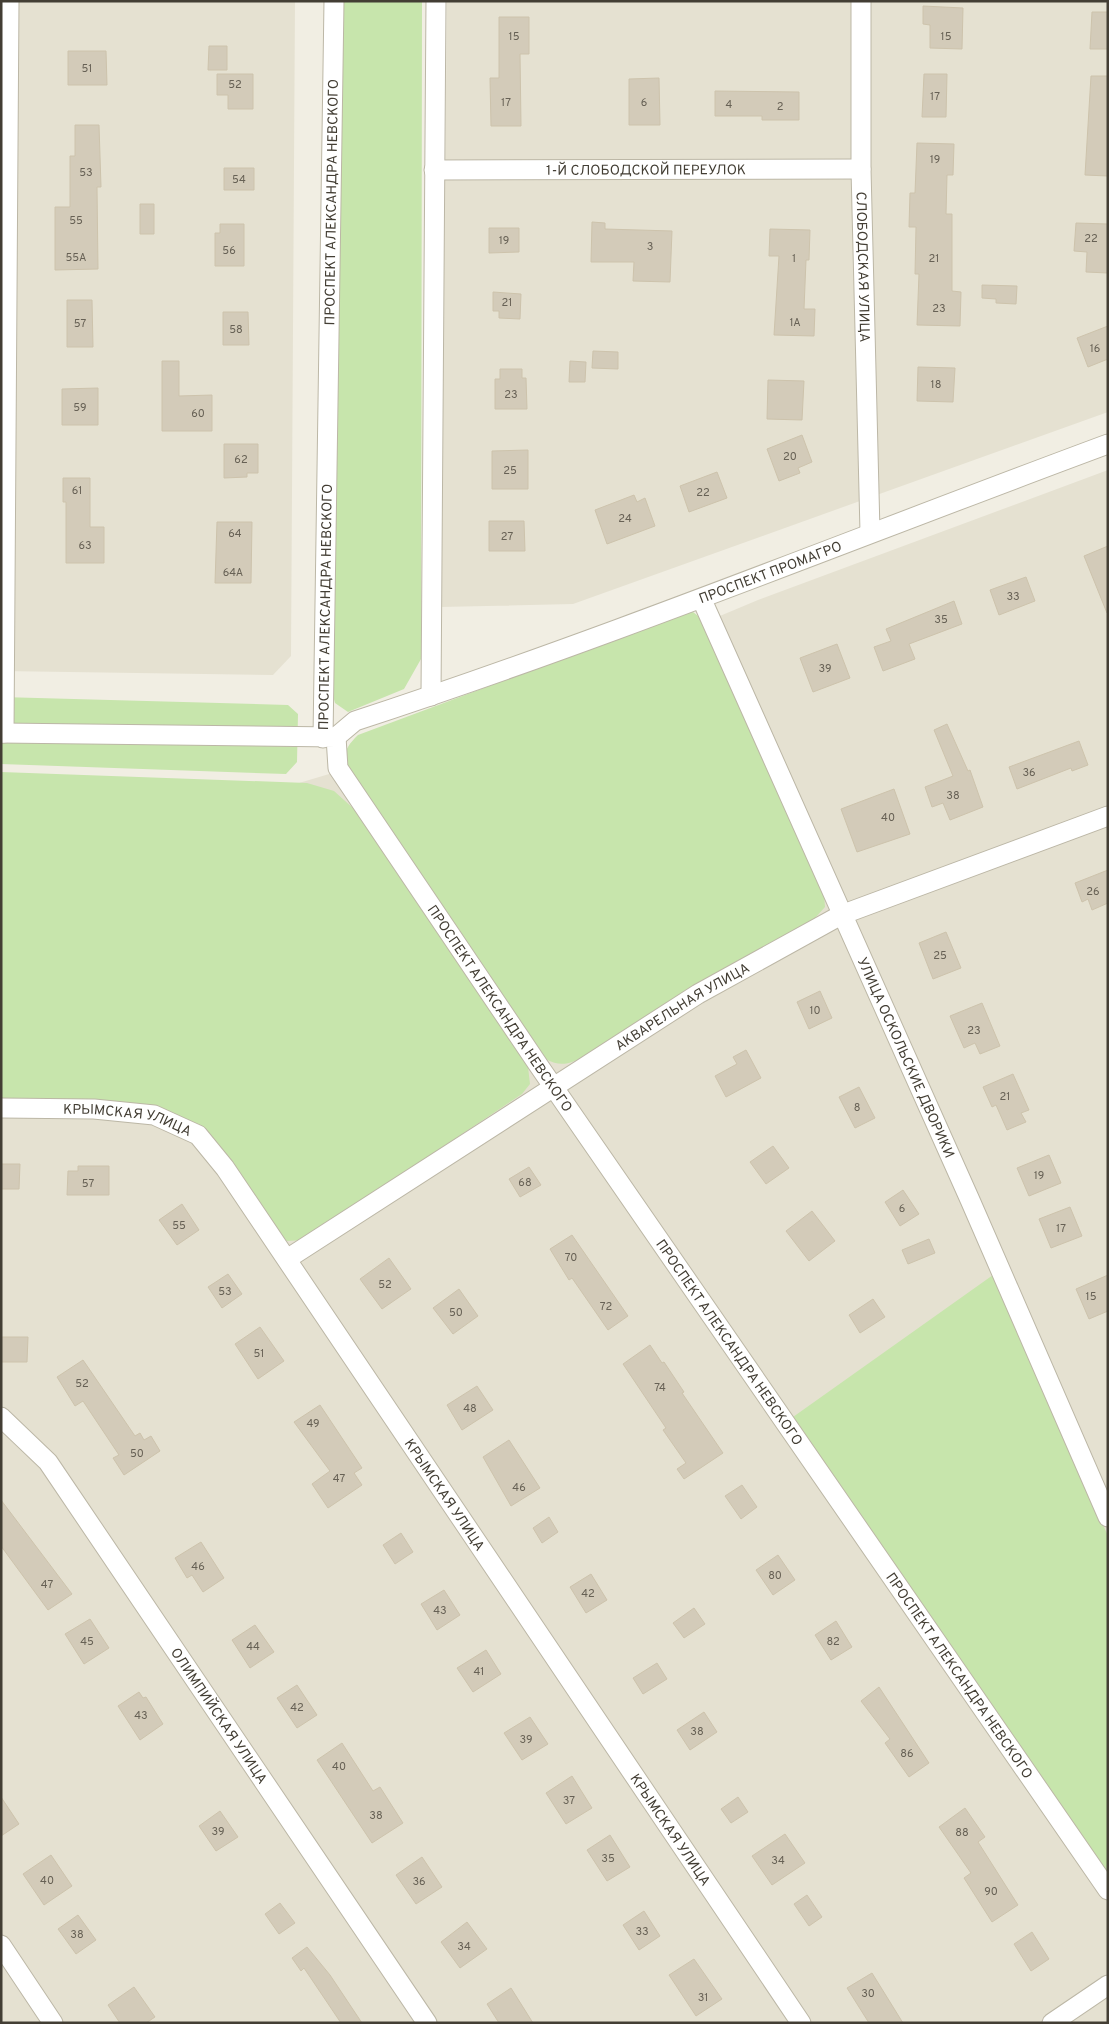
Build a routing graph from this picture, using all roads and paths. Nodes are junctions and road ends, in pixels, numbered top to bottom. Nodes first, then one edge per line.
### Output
1 (9, 1) edge
2 (334, 1) edge
3 (436, 1) edge
4 (861, 1) edge
5 (860, 169) junction
6 (434, 170) junction
7 (1108, 444) edge
8 (870, 532) junction
9 (702, 600) junction
10 (431, 696) junction
11 (3, 733) edge
12 (329, 738) junction
13 (1108, 816) edge
14 (841, 915) junction
15 (552, 1085) junction
16 (1, 1108) edge
17 (286, 1258) junction
18 (1, 1417) edge
19 (1108, 1517) edge
20 (1108, 1890) edge
21 (1, 1945) edge
22 (1108, 1985) edge
23 (54, 2023) edge
24 (427, 2023) edge
25 (801, 2023) edge
26 (1052, 2023) edge

1 - 11 street
2 - 12 street, ПРОСПЕКТ АЛЕКСАНДРА НЕВСКОГО
3 - 6 street
4 - 5 street, СЛОБОДСКАЯ УЛИЦА
5 - 6 street, 1-Й СЛОБОДСКОЙ ПЕРЕУЛОК
5 - 8 street, СЛОБОДСКАЯ УЛИЦА
6 - 10 street
7 - 8 street, ПРОСПЕКТ ПРОМАГРО
8 - 9 street, ПРОСПЕКТ ПРОМАГРО
9 - 10 street, ПРОСПЕКТ ПРОМАГРО
9 - 14 street, УЛИЦА ОСКОЛЬСКИЕ ДВОРИКИ
10 - 12 street, ПРОСПЕКТ ПРОМАГРО
11 - 12 street
12 - 15 street, ПРОСПЕКТ АЛЕКСАНДРА НЕВСКОГО
13 - 14 street, АКВАРЕЛЬНАЯ УЛИЦА
14 - 15 street, АКВАРЕЛЬНАЯ УЛИЦА
14 - 19 street, УЛИЦА ОСКОЛЬСКИЕ ДВОРИКИ
15 - 17 street, АКВАРЕЛЬНАЯ УЛИЦА
15 - 20 street, ПРОСПЕКТ АЛЕКСАНДРА НЕВСКОГО
16 - 17 street, КРЫМСКАЯ УЛИЦА
17 - 25 street, КРЫМСКАЯ УЛИЦА
18 - 24 street, ОЛИМПИЙСКАЯ УЛИЦА
21 - 23 street
22 - 26 street

